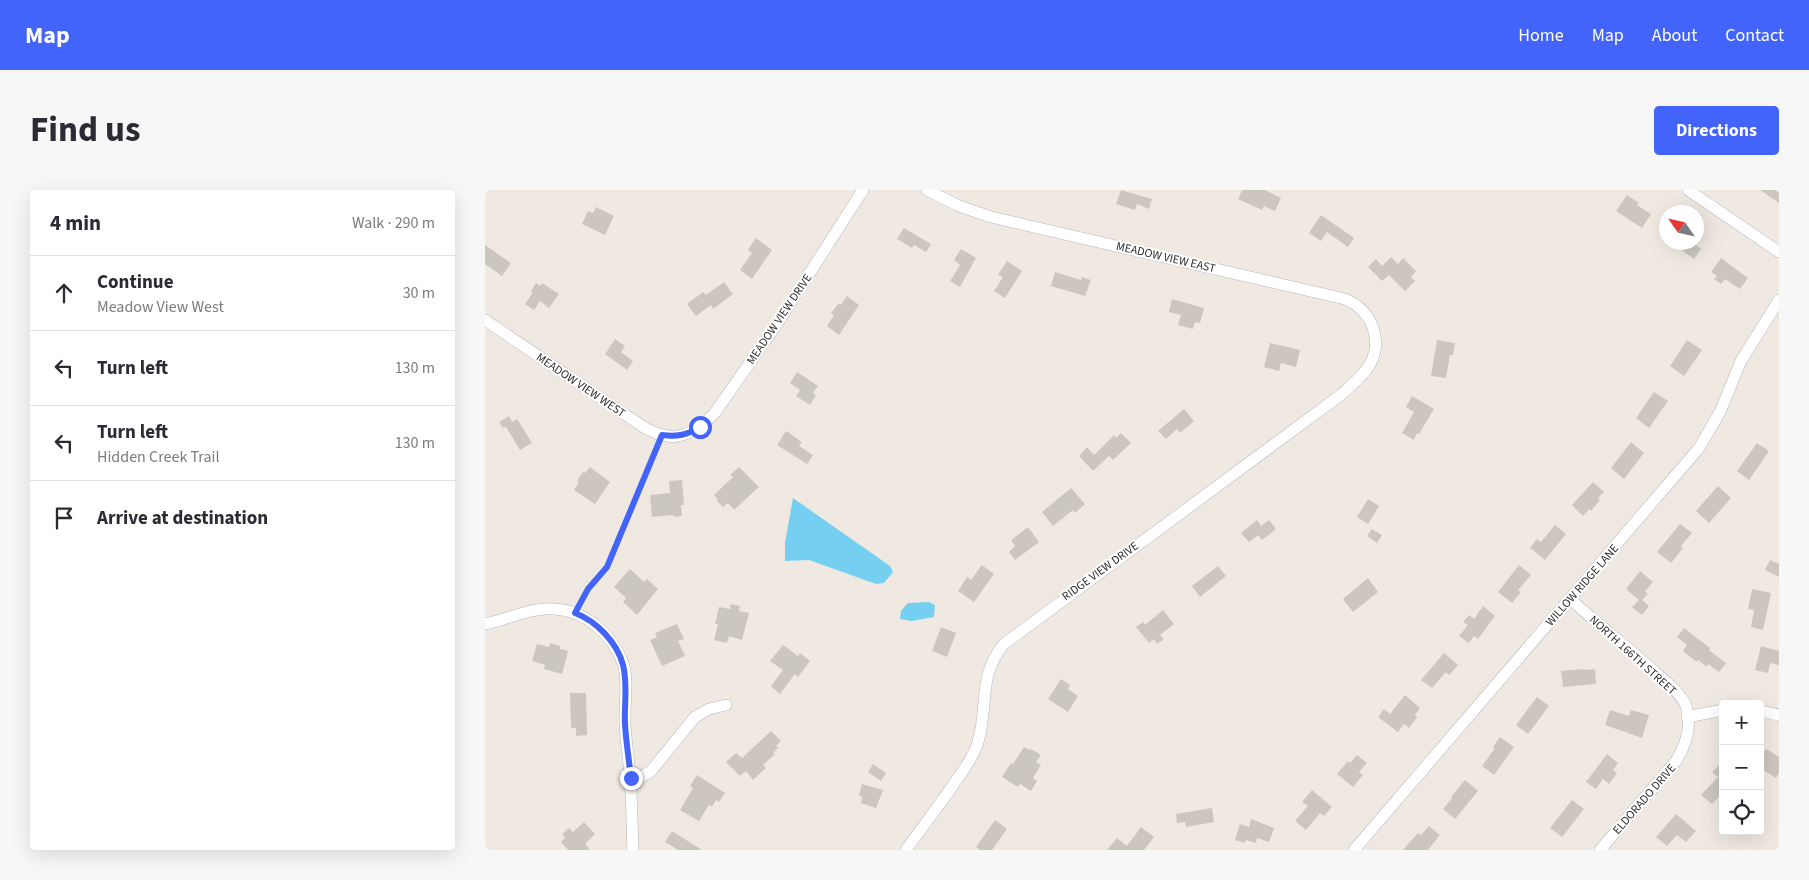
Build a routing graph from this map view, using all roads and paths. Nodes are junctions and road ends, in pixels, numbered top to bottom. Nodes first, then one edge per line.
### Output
1 (863, 190) edge
2 (927, 190) edge
3 (1688, 190) edge
4 (1779, 252) edge
5 (1779, 300) edge
6 (485, 320) edge
7 (1375, 352) joint
8 (662, 435) junction
9 (682, 435) joint
10 (1570, 600) junction
11 (575, 613) junction
12 (485, 624) edge
13 (726, 705) dead end
14 (1719, 711) edge
15 (1764, 712) edge
16 (1779, 715) edge
17 (1687, 717) junction
18 (631, 778) junction
19 (633, 850) edge
20 (906, 850) edge
21 (1354, 850) edge
22 (1600, 850) edge

1 - 9 street, MEADOW VIEW DRIVE
2 - 7 street, MEADOW VIEW EAST
3 - 4 street
5 - 10 street, WILLOW RIDGE LANE
6 - 8 street, MEADOW VIEW WEST
7 - 20 street, RIDGE VIEW DRIVE
8 - 9 street, MEADOW VIEW WEST
8 - 11 path
10 - 17 street, NORTH 166TH STREET
10 - 21 street, WILLOW RIDGE LANE
11 - 12 street
11 - 18 street
13 - 18 street
14 - 17 street
15 - 16 street
17 - 22 street, ELDORADO DRIVE
18 - 19 street

